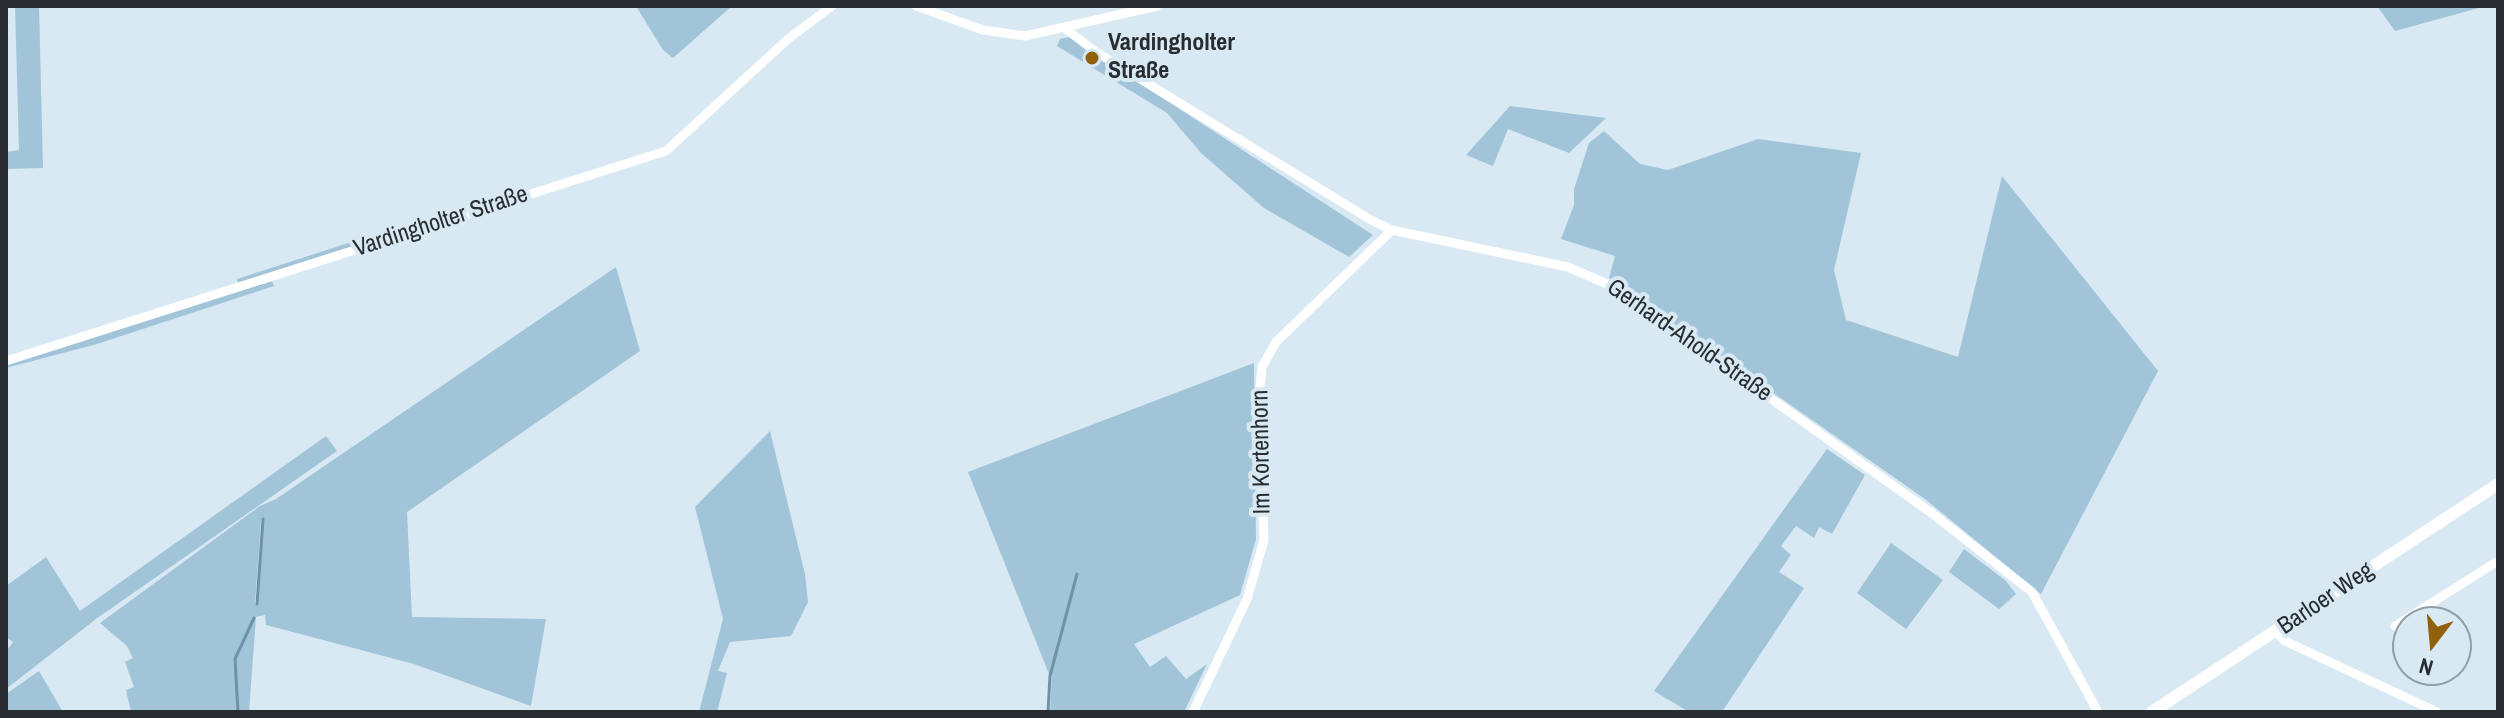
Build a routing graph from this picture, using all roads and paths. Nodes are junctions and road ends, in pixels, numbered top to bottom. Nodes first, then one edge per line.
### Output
1 (832, 6) edge
2 (916, 6) edge
3 (1157, 6) edge
4 (1066, 29) junction
5 (1392, 230) junction
6 (6, 361) edge
7 (2498, 484) edge
8 (2498, 561) edge
9 (2427, 606) edge
10 (2276, 632) junction
11 (1193, 712) edge
12 (2098, 712) edge
13 (2152, 712) edge
14 (2437, 712) edge

1 - 6 street, Vardingholter Straße
2 - 4 street
3 - 4 street
4 - 5 street, Gerhard-Ahold-Straße
5 - 11 street, Im Kortenhorn
5 - 12 street, Gerhard-Ahold-Straße
7 - 10 street, Barloer Weg
8 - 9 street
10 - 13 street, Barloer Weg
10 - 14 street

